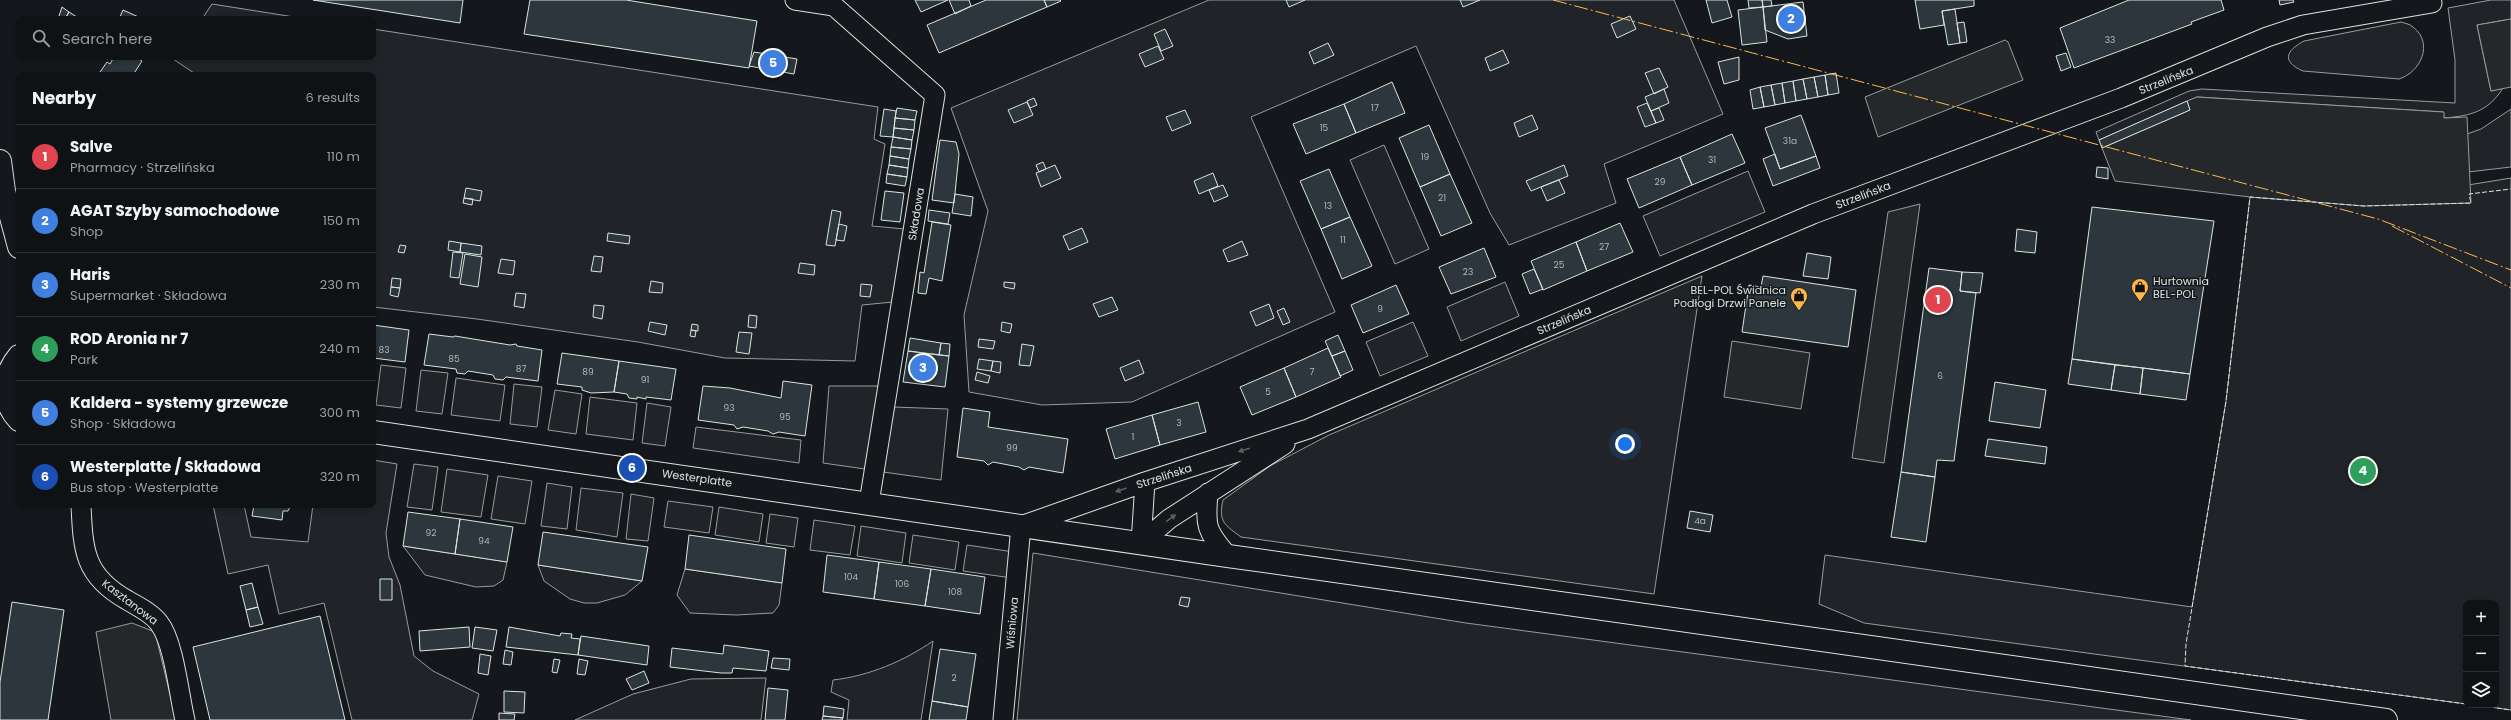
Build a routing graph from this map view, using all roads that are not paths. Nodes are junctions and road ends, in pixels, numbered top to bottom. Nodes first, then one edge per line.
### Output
1 (795, 0) edge
2 (2432, 3) dead end
3 (0, 160) edge
4 (16, 237) edge
5 (11, 361) edge
6 (3, 398) edge
7 (16, 416) edge
8 (1308, 429) junction
9 (376, 432) edge
10 (1145, 482) junction
11 (1208, 493) junction
12 (869, 503) junction
13 (73, 508) edge
14 (81, 508) edge
15 (1022, 526) junction
16 (82, 533) junction
17 (1141, 543) junction
18 (1228, 556) junction
19 (185, 720) edge
20 (1003, 720) edge
21 (2386, 720) edge

1 - 12 street, Składowa
2 - 8 street, Strzelińska
3 - 4 main road
5 - 6 main road
6 - 7 main road
8 -> 10 street, Strzelińska
8 - 11 street, Strzelińska
9 - 12 main road, Westerplatte
10 -> 15 street, Strzelińska
10 - 17 street
17 -> 11 street, Strzelińska
11 - 18 street
12 - 15 main road, Westerplatte
13 - 16 street, Kasztanowa
14 - 16 street, Kasztanowa
15 - 17 main road, Westerplatte
15 - 20 street, Wiśniowa
16 - 19 street, Kasztanowa
17 - 18 main road, Westerplatte
18 - 21 main road, Westerplatte

